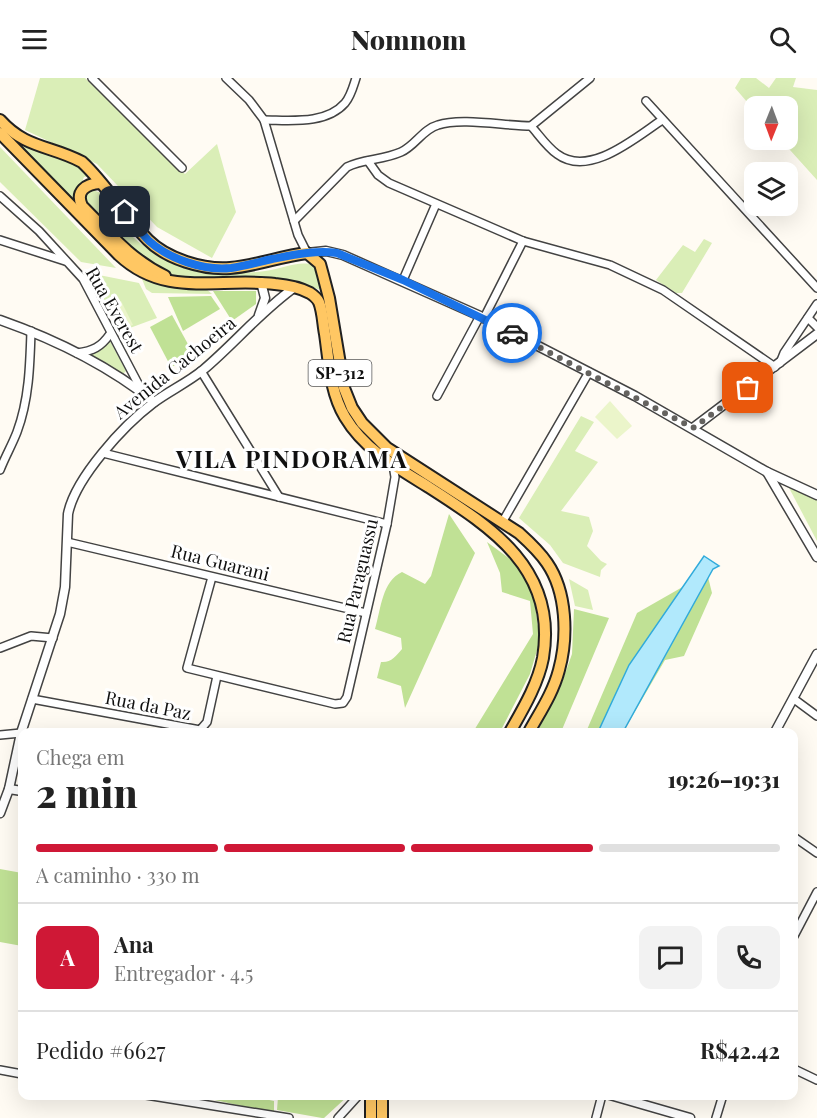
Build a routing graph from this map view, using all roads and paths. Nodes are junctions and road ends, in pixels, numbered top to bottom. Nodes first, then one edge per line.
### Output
1 (92, 78) edge
2 (226, 78) edge
3 (356, 78) edge
4 (590, 78) edge
5 (646, 101) dead end
6 (0, 120) edge
7 (264, 120) junction
8 (662, 120) junction
9 (531, 126) junction
10 (0, 133) edge
11 (368, 161) junction
12 (182, 168) dead end
13 (100, 183) junction
14 (0, 196) edge
15 (436, 204) junction
16 (294, 221) junction
17 (0, 240) edge
18 (523, 241) junction
19 (307, 253) junction
20 (68, 262) junction
21 (403, 280) junction
22 (178, 282) junction
23 (261, 282) junction
24 (295, 287) junction
25 (817, 288) edge
26 (817, 304) edge
27 (482, 317) junction
28 (808, 318) junction
29 (0, 321) edge
30 (257, 321) junction
31 (817, 327) edge
32 (31, 331) junction
33 (110, 334) junction
34 (817, 334) edge
35 (77, 353) junction
36 (778, 365) junction
37 (201, 371) junction
38 (589, 372) junction
39 (143, 393) junction
40 (437, 396) dead end
41 (154, 402) junction
42 (693, 428) junction
43 (103, 453) junction
44 (393, 465) junction
45 (0, 470) edge
46 (767, 472) junction
47 (817, 495) edge
48 (279, 497) junction
49 (502, 521) junction
50 (387, 524) junction
51 (67, 542) junction
52 (817, 557) edge
53 (212, 577) junction
54 (366, 613) junction
55 (53, 638) junction
56 (0, 648) edge
57 (817, 654) edge
58 (217, 675) junction
59 (32, 699) junction
60 (794, 699) junction
61 (817, 716) edge
62 (23, 728) edge
63 (179, 728) edge
64 (202, 728) edge
65 (512, 728) edge
66 (531, 728) edge
67 (777, 728) edge
68 (18, 733) edge
69 (0, 735) edge
70 (18, 747) edge
71 (9, 789) junction
72 (18, 790) edge
73 (0, 813) edge
74 (798, 840) edge
75 (817, 853) edge
76 (817, 892) edge
77 (798, 928) edge
78 (0, 1070) edge
79 (798, 1072) edge
80 (18, 1073) edge
81 (817, 1080) edge
82 (177, 1100) edge
83 (355, 1100) edge
84 (371, 1100) edge
85 (382, 1100) edge
86 (601, 1100) edge
87 (627, 1100) edge
88 (721, 1100) edge
89 (289, 1118) edge
90 (338, 1118) edge
91 (371, 1118) edge
92 (382, 1118) edge
93 (596, 1118) edge
94 (690, 1118) edge
95 (716, 1118) edge

1 - 12 street
2 - 7 street
3 - 7 street
4 - 9 street
5 - 8 street
6 - 13 main road
7 - 16 street
8 - 9 street
8 - 25 street
9 - 11 street
10 - 22 main road, SP-312
11 - 15 street
11 - 16 street
13 - 19 main road
13 - 22 main road
14 - 20 street, Rua Everest
15 - 18 street
15 - 21 street
16 - 19 street
17 - 20 street
18 - 27 street
18 - 36 street
19 - 21 street
19 - 49 main road, SP-312
20 - 33 street, Rua Everest
21 - 27 street
22 - 23 main road, SP-312
23 - 24 main road, SP-312
23 - 30 street, Avenida Cachoeira
24 - 30 street, Avenida Cachoeira
24 - 44 main road, SP-312
26 - 28 street
27 - 38 street
27 - 40 street
28 - 31 street
28 - 36 street
29 - 32 street
30 - 37 street, Avenida Cachoeira
32 - 35 street
32 - 45 street
33 - 35 street
33 - 39 street, Rua Everest
34 - 36 street
35 - 39 street
36 - 42 street
37 - 41 street, Avenida Cachoeira
37 - 48 street
38 - 42 street
38 - 49 street
39 - 41 street
41 - 43 street, Avenida Cachoeira
42 - 46 street
43 - 48 street
43 - 51 street, Avenida Cachoeira
44 - 50 street, Rua Paraguassu
44 - 65 main road, SP-312
46 - 47 street
46 - 52 street
48 - 50 street
49 - 66 main road, SP-312
50 - 54 street, Rua Paraguassu
51 - 53 street, Rua Guarani
51 - 55 street, Avenida Cachoeira
53 - 54 street, Rua Guarani
53 - 58 street
54 - 58 street, Rua Paraguassu
55 - 56 street
55 - 59 street, Avenida Cachoeira
57 - 60 street
58 - 64 street, Rua da Paz
59 - 62 street, Avenida Cachoeira
59 - 63 street, Rua da Paz
60 - 61 street
60 - 67 street
68 - 69 street
70 - 71 street, Avenida Cachoeira
71 - 72 street
71 - 73 street, Avenida Cachoeira
74 - 75 street
76 - 77 street
78 - 80 street
79 - 81 street
82 - 89 street
83 - 90 street
84 - 91 main road
85 - 92 main road
86 - 93 street
87 - 94 street
88 - 95 street

